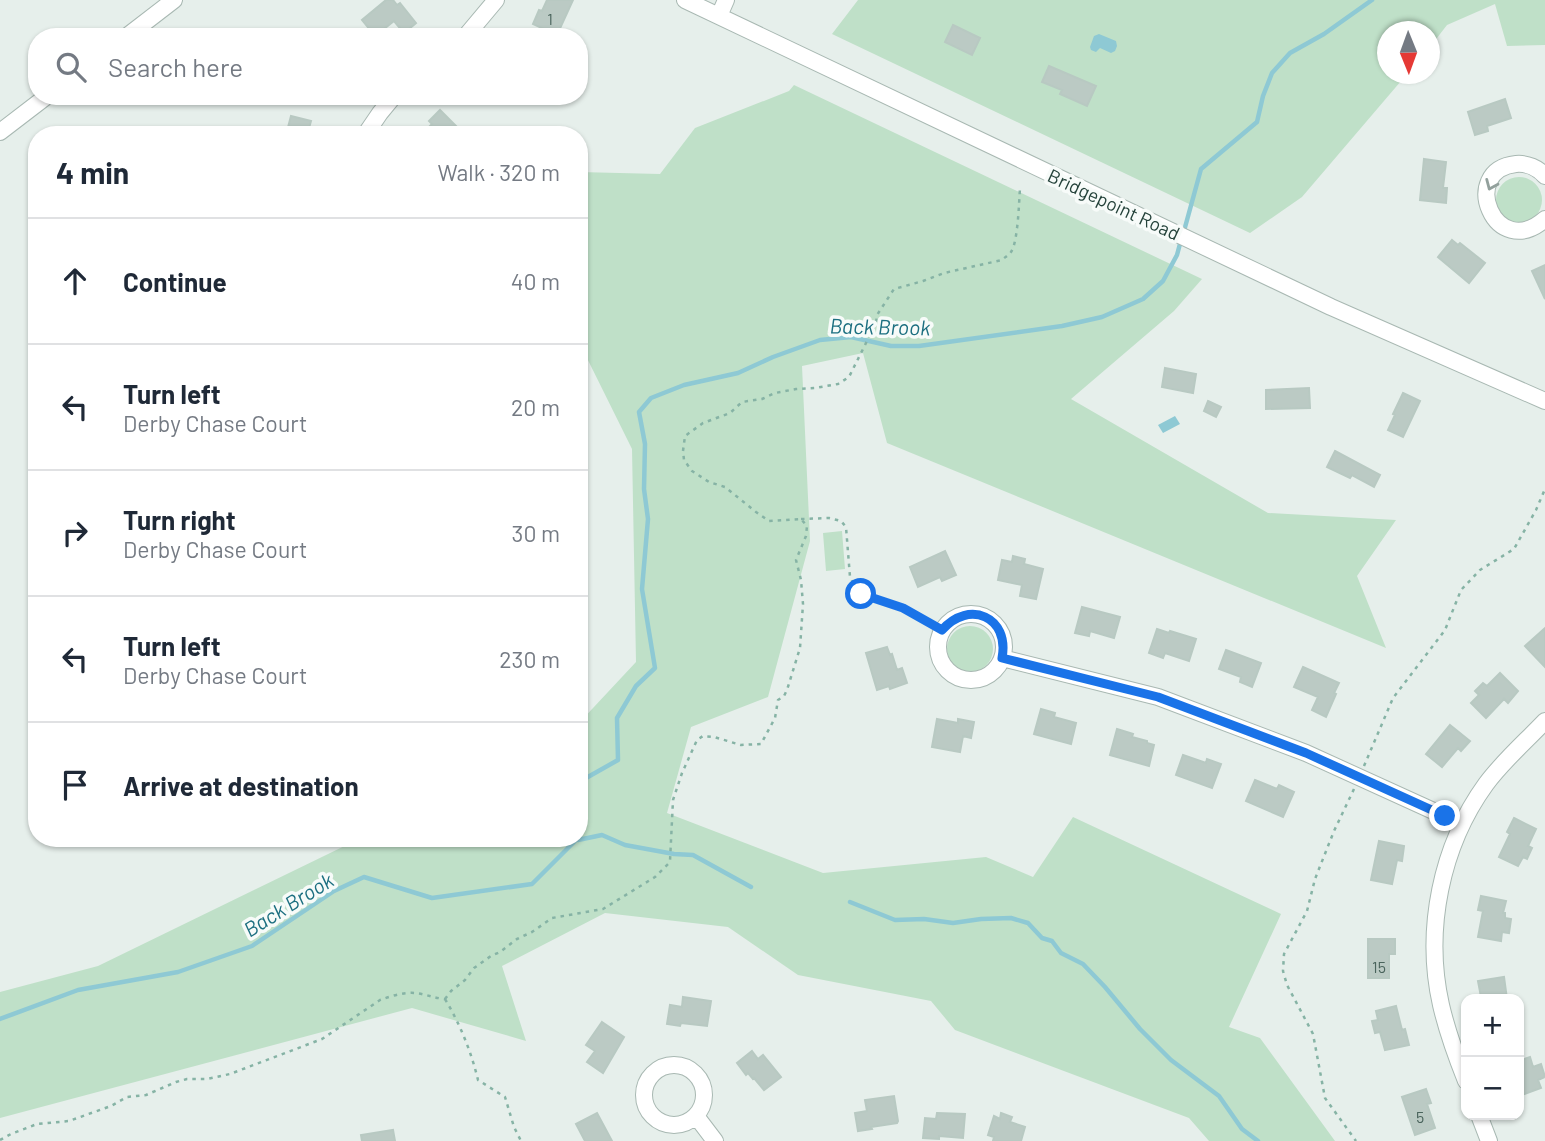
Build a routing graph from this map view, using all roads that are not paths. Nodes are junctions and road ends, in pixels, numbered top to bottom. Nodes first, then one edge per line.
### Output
1 (174, 0) edge
2 (496, 0) edge
3 (685, 0) edge
4 (726, 0) edge
5 (719, 16) junction
6 (138, 28) edge
7 (473, 28) edge
8 (35, 105) edge
9 (387, 105) edge
10 (371, 126) edge
11 (0, 132) edge
12 (1545, 176) edge
13 (1545, 219) edge
14 (1545, 401) edge
15 (1002, 658) junction
16 (1545, 721) edge
17 (1461, 824) junction
18 (1461, 1066) edge
19 (696, 1116) dead end
20 (1481, 1120) edge
21 (715, 1141) edge
22 (1489, 1141) edge

1 - 6 street
2 - 7 street
3 - 5 street, Bridgepoint Road
4 - 5 street
5 - 14 street, Bridgepoint Road
8 - 11 street
9 - 10 street
12 -> 13 street
15 - 15 street
15 - 17 street
16 - 17 street
17 - 18 street
19 - 21 street
20 - 22 street

